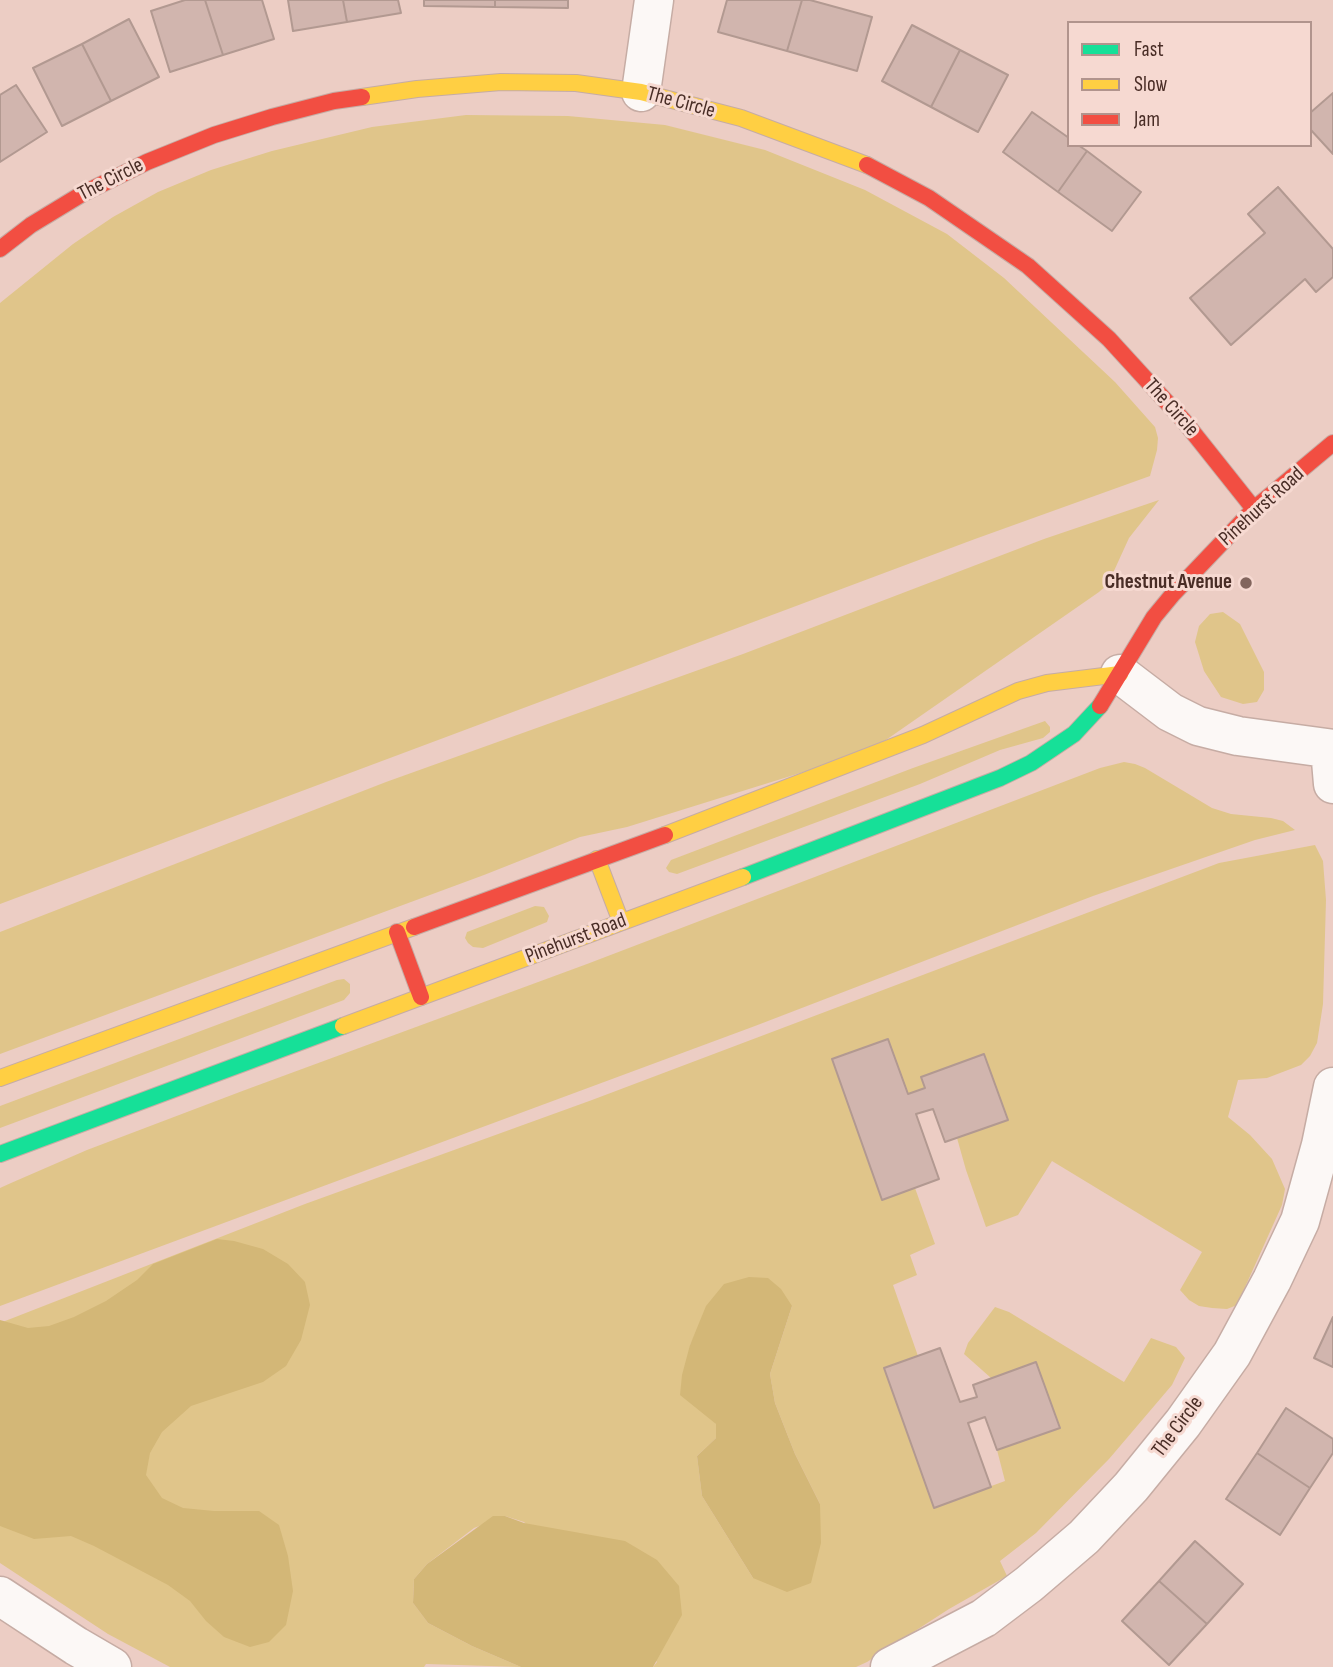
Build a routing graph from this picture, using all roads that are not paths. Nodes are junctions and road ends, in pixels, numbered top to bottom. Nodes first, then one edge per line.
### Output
1 (654, 0) edge
2 (641, 92) junction
3 (0, 249) edge
4 (1333, 443) edge
5 (1254, 509) junction
6 (1120, 674) junction
7 (1332, 761) edge
8 (597, 859) junction
9 (621, 922) junction
10 (397, 932) junction
11 (421, 998) junction
12 (0, 1078) edge
13 (1333, 1087) edge
14 (0, 1154) edge
15 (0, 1596) edge
16 (112, 1667) edge
17 (890, 1667) edge

1 - 2 street
2 - 3 street, The Circle
2 - 5 street, The Circle
4 - 5 street, Pinehurst Road
5 - 6 street, Pinehurst Road
6 - 7 street
6 - 8 street
6 - 9 street, Pinehurst Road
8 - 9 street
8 - 10 street
9 - 11 street, Pinehurst Road
10 - 11 street
10 - 12 street
11 - 14 street, Pinehurst Road
13 - 17 street, The Circle
15 - 16 street

